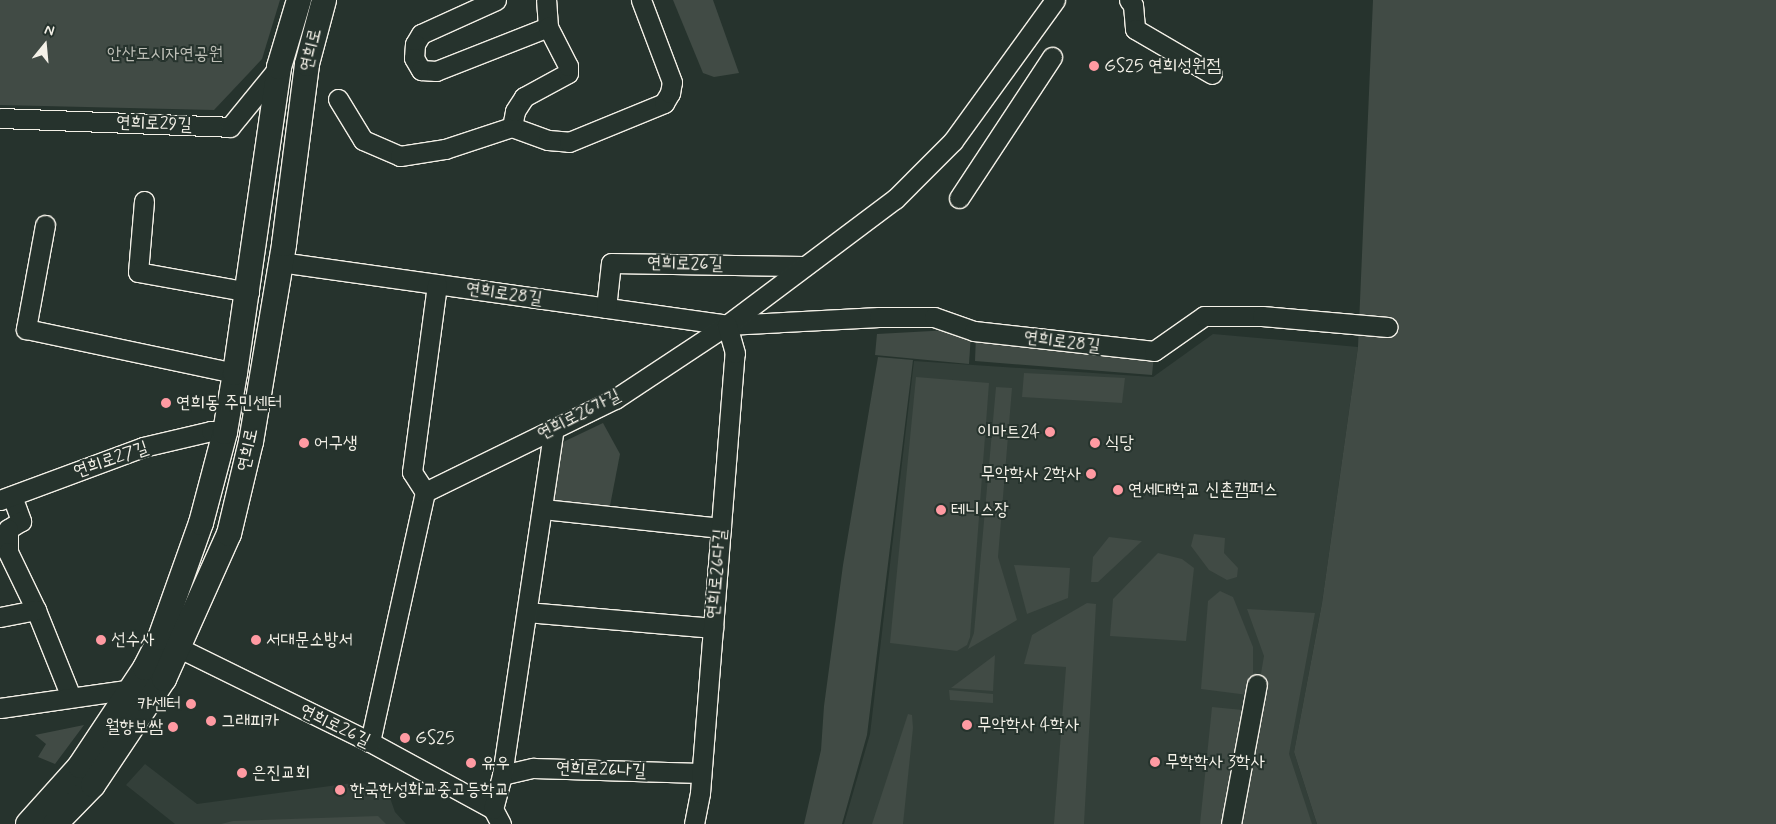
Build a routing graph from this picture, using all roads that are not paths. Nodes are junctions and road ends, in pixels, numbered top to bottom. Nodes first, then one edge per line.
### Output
1 (299, 0) edge
2 (324, 0) edge
3 (496, 0) edge
4 (546, 0) edge
5 (641, 0) edge
6 (1055, 0) edge
7 (1129, 0) edge
8 (548, 27) junction
9 (1052, 57) dead end
10 (279, 67) junction
11 (1212, 74) dead end
12 (338, 99) dead end
13 (0, 118) edge
14 (512, 127) junction
15 (959, 198) dead end
16 (144, 201) dead end
17 (45, 225) dead end
18 (280, 262) junction
19 (805, 266) junction
20 (437, 285) junction
21 (249, 292) junction
22 (606, 308) junction
23 (727, 325) junction
24 (1388, 326) dead end
25 (235, 373) junction
26 (554, 429) junction
27 (225, 432) junction
28 (424, 492) junction
29 (6, 498) edge
30 (543, 509) junction
31 (721, 528) junction
32 (36, 610) junction
33 (528, 612) junction
34 (0, 618) edge
35 (713, 628) junction
36 (169, 644) junction
37 (1256, 684) dead end
38 (132, 689) junction
39 (71, 697) junction
40 (0, 708) edge
41 (370, 742) junction
42 (701, 773) junction
43 (502, 776) junction
44 (497, 817) edge
45 (28, 824) edge
46 (55, 824) edge
47 (694, 824) edge
48 (1230, 824) edge

1 - 10 main road, 연희로
2 - 18 main road, 연희로
3 - 8 street
4 - 8 street
5 - 14 street
6 - 19 street
7 - 11 street
8 - 14 street
9 - 15 street
10 - 13 street, 연희로29길
10 - 21 main road, 연희로
12 - 14 street
16 - 21 street
17 - 25 street
18 - 20 street, 연희로28길
18 - 36 main road, 연희로
19 - 22 street, 연희로26길
19 - 23 street
20 - 22 street, 연희로28길
20 - 28 street
21 - 25 main road, 연희로
22 - 23 street, 연희로28길
23 - 24 street, 연희로28길
23 - 26 street, 연희로26가길
23 - 31 street, 연희로26다길
25 - 27 main road, 연희로
26 - 28 street, 연희로26가길
26 - 30 street
27 - 29 street, 연희로27길
27 - 36 main road, 연희로
28 - 41 street
29 - 32 street
30 - 31 street
30 - 33 street
31 - 35 street, 연희로26다길
32 - 34 street
32 - 39 street
33 - 35 street
33 - 43 street
35 - 42 street, 연희로26다길
36 - 38 main road, 연희로
36 - 41 street, 연희로26길
36 - 46 main road, 연희로
37 - 48 street
38 - 39 street
38 - 45 main road, 연희로
39 - 40 street
41 - 44 street, 연희로26길
42 - 43 street, 연희로26나길
42 - 47 street, 연희로26다길
43 - 44 street

